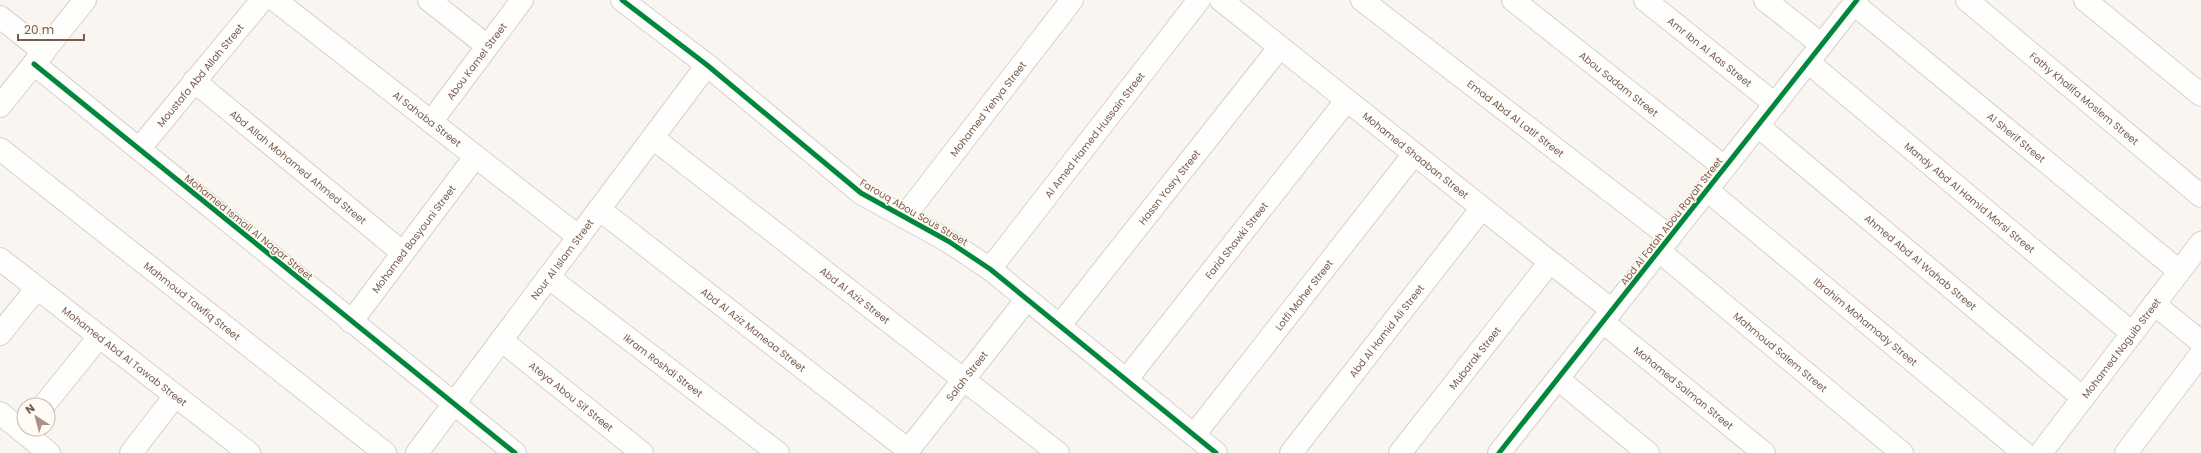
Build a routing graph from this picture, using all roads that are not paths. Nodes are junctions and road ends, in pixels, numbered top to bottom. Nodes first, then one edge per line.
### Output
1 (86, 0) edge
2 (262, 0) edge
3 (275, 0) edge
4 (429, 0) edge
5 (522, 0) edge
6 (622, 0) edge
7 (1072, 0) edge
8 (1199, 0) edge
9 (1362, 0) edge
10 (1513, 0) edge
11 (1645, 0) edge
12 (1765, 0) edge
13 (1967, 0) edge
14 (2085, 0) edge
15 (1856, 2) edge
16 (1235, 4) edge
17 (0, 17) edge
18 (488, 46) junction
19 (1279, 48) junction
20 (1815, 53) junction
21 (39, 58) junction
22 (708, 65) junction
23 (194, 82) junction
24 (2201, 95) edge
25 (1346, 101) junction
26 (1775, 104) junction
27 (0, 106) edge
28 (431, 122) junction
29 (1758, 126) junction
30 (653, 138) junction
31 (0, 148) edge
32 (139, 149) junction
33 (1414, 154) junction
34 (475, 157) junction
35 (1724, 167) junction
36 (1707, 190) junction
37 (2201, 196) edge
38 (1482, 208) junction
39 (599, 209) junction
40 (904, 217) junction
41 (579, 237) junction
42 (2201, 243) edge
43 (1664, 244) junction
44 (403, 253) junction
45 (0, 259) edge
46 (1550, 262) junction
47 (990, 269) junction
48 (2180, 271) junction
49 (548, 277) junction
50 (37, 288) junction
51 (1027, 299) junction
52 (2154, 304) junction
53 (1607, 316) junction
54 (351, 322) junction
55 (1060, 326) junction
56 (2132, 333) junction
57 (0, 334) edge
58 (99, 337) junction
59 (501, 340) junction
60 (2201, 342) edge
61 (2201, 354) edge
62 (1558, 378) junction
63 (1126, 380) junction
64 (963, 381) junction
65 (175, 396) junction
66 (50, 397) edge
67 (2083, 398) junction
68 (453, 405) junction
69 (0, 413) edge
70 (16, 425) edge
71 (1194, 435) junction
72 (31, 437) edge
73 (1505, 451) edge
74 (907, 452) edge
75 (49, 453) edge
76 (131, 453) edge
77 (249, 453) edge
78 (385, 453) edge
79 (417, 453) edge
80 (515, 453) edge
81 (642, 453) edge
82 (778, 453) edge
83 (1058, 453) edge
84 (1216, 453) edge
85 (1291, 453) edge
86 (1400, 453) edge
87 (1648, 453) edge
88 (1764, 453) edge
89 (1902, 453) edge
90 (2024, 453) edge
91 (2041, 453) edge
92 (2126, 453) edge

1 - 21 street
2 - 23 street, Moustafa Abd Allah Street
3 - 28 street, Al Sahaba Street
4 - 18 street
5 - 18 street, Abou Kamel Street
6 - 22 street, Farouq Abou Sous Street
7 - 40 street, Mohamed Yehya Street
8 - 47 street, Al Amed Hamed Hussain Street
9 - 43 street, Emad Abd Al Latif Street
10 - 35 street, Abou Sadam Street
11 - 26 street, Amr Ibn Al Aas Street
12 - 20 street, Mandy Abd Al Hamid Morsi Street
13 - 37 street, Fathy Khalifa Moslem Street
14 - 24 street
15 - 20 street, Abd Al Fatah Abou Rayah Street
15 - 48 street, Al Sherif Street
16 - 19 street, Mohamed Shaaban Street
17 - 21 street, Mohamed Ismail Al Nagar Street
18 - 28 street, Abou Kamel Street
19 - 25 street, Mohamed Shaaban Street
19 - 55 street, Hassn Yosry Street
20 - 26 street, Abd Al Fatah Abou Rayah Street
20 - 56 street, Mandy Abd Al Hamid Morsi Street
21 - 27 street
21 - 32 street, Mohamed Ismail Al Nagar Street
22 - 30 street, Nour Al Islam Street
22 - 40 street, Farouq Abou Sous Street
23 - 32 street, Moustafa Abd Allah Street
23 - 44 street, Abd Allah Mohamed Ahmed Street
25 - 33 street, Mohamed Shaaban Street
25 - 63 street, Farid Shawki Street
26 - 29 street, Abd Al Fatah Abou Rayah Street
28 - 34 street, Al Sahaba Street
29 - 35 street, Abd Al Fatah Abou Rayah Street
29 - 67 street, Ahmed Abd Al Wahab Street
30 - 39 street, Nour Al Islam Street
30 - 64 street, Abd Al Aziz Street
31 - 78 street, Mahmoud Tawfiq Street
32 - 54 street, Mohamed Ismail Al Nagar Street
33 - 38 street, Mohamed Shaaban Street
33 - 71 street, Lotfi Maher Street
34 - 41 street, Al Sahaba Street
34 - 44 street, Mohamed Basyouni Street
35 - 36 street, Abd Al Fatah Abou Rayah Street
36 - 43 street, Abd Al Fatah Abou Rayah Street
36 - 90 street, Ibrahim Mohamady Street
38 - 46 street, Mohamed Shaaban Street
38 - 85 street, Abd Al Hamid Ali Street
39 - 41 street, Nour Al Islam Street
39 - 74 street, Abd Al Aziz Maneaa Street
40 - 47 street, Farouq Abou Sous Street
41 - 49 street, Nour Al Islam Street
42 - 48 street, Mohamed Naguib Street
43 - 53 street, Abd Al Fatah Abou Rayah Street
43 - 89 street, Mahmoud Salem Street
44 - 54 street, Mohamed Basyouni Street
45 - 50 street, Mohamed Abd Al Tawab Street
46 - 53 street, Mohamed Shaaban Street
46 - 86 street, Mubarak Street
47 - 51 street, Farouq Abou Sous Street
48 - 52 street, Mohamed Naguib Street
49 - 59 street, Nour Al Islam Street
49 - 82 street, Ikram Roshdi Street
50 - 57 street
50 - 58 street, Mohamed Abd Al Tawab Street
51 - 55 street, Farouq Abou Sous Street
51 - 64 street, Salah Street
52 - 56 street, Mohamed Naguib Street
52 - 60 street
53 - 62 street, Abd Al Fatah Abou Rayah Street
53 - 88 street, Mohamed Salman Street
54 - 68 street, Mohamed Ismail Al Nagar Street
55 - 63 street, Farouq Abou Sous Street
56 - 67 street, Mohamed Naguib Street
58 - 65 street, Mohamed Abd Al Tawab Street
58 - 66 street
59 - 68 street, Nour Al Islam Street
59 - 81 street, Ateya Abou Sif Street
61 - 92 street
62 - 73 street, Abd Al Fatah Abou Rayah Street
62 - 87 street
63 - 71 street, Farouq Abou Sous Street
64 - 74 street, Salah Street
64 - 83 street, Abd Al Aziz Street
65 - 76 street
65 - 77 street, Mohamed Abd Al Tawab Street
67 - 91 street, Mohamed Naguib Street
68 - 79 street, Nour Al Islam Street
68 - 80 street, Mohamed Ismail Al Nagar Street
69 - 70 street
71 - 84 street, Farouq Abou Sous Street
72 - 75 street

